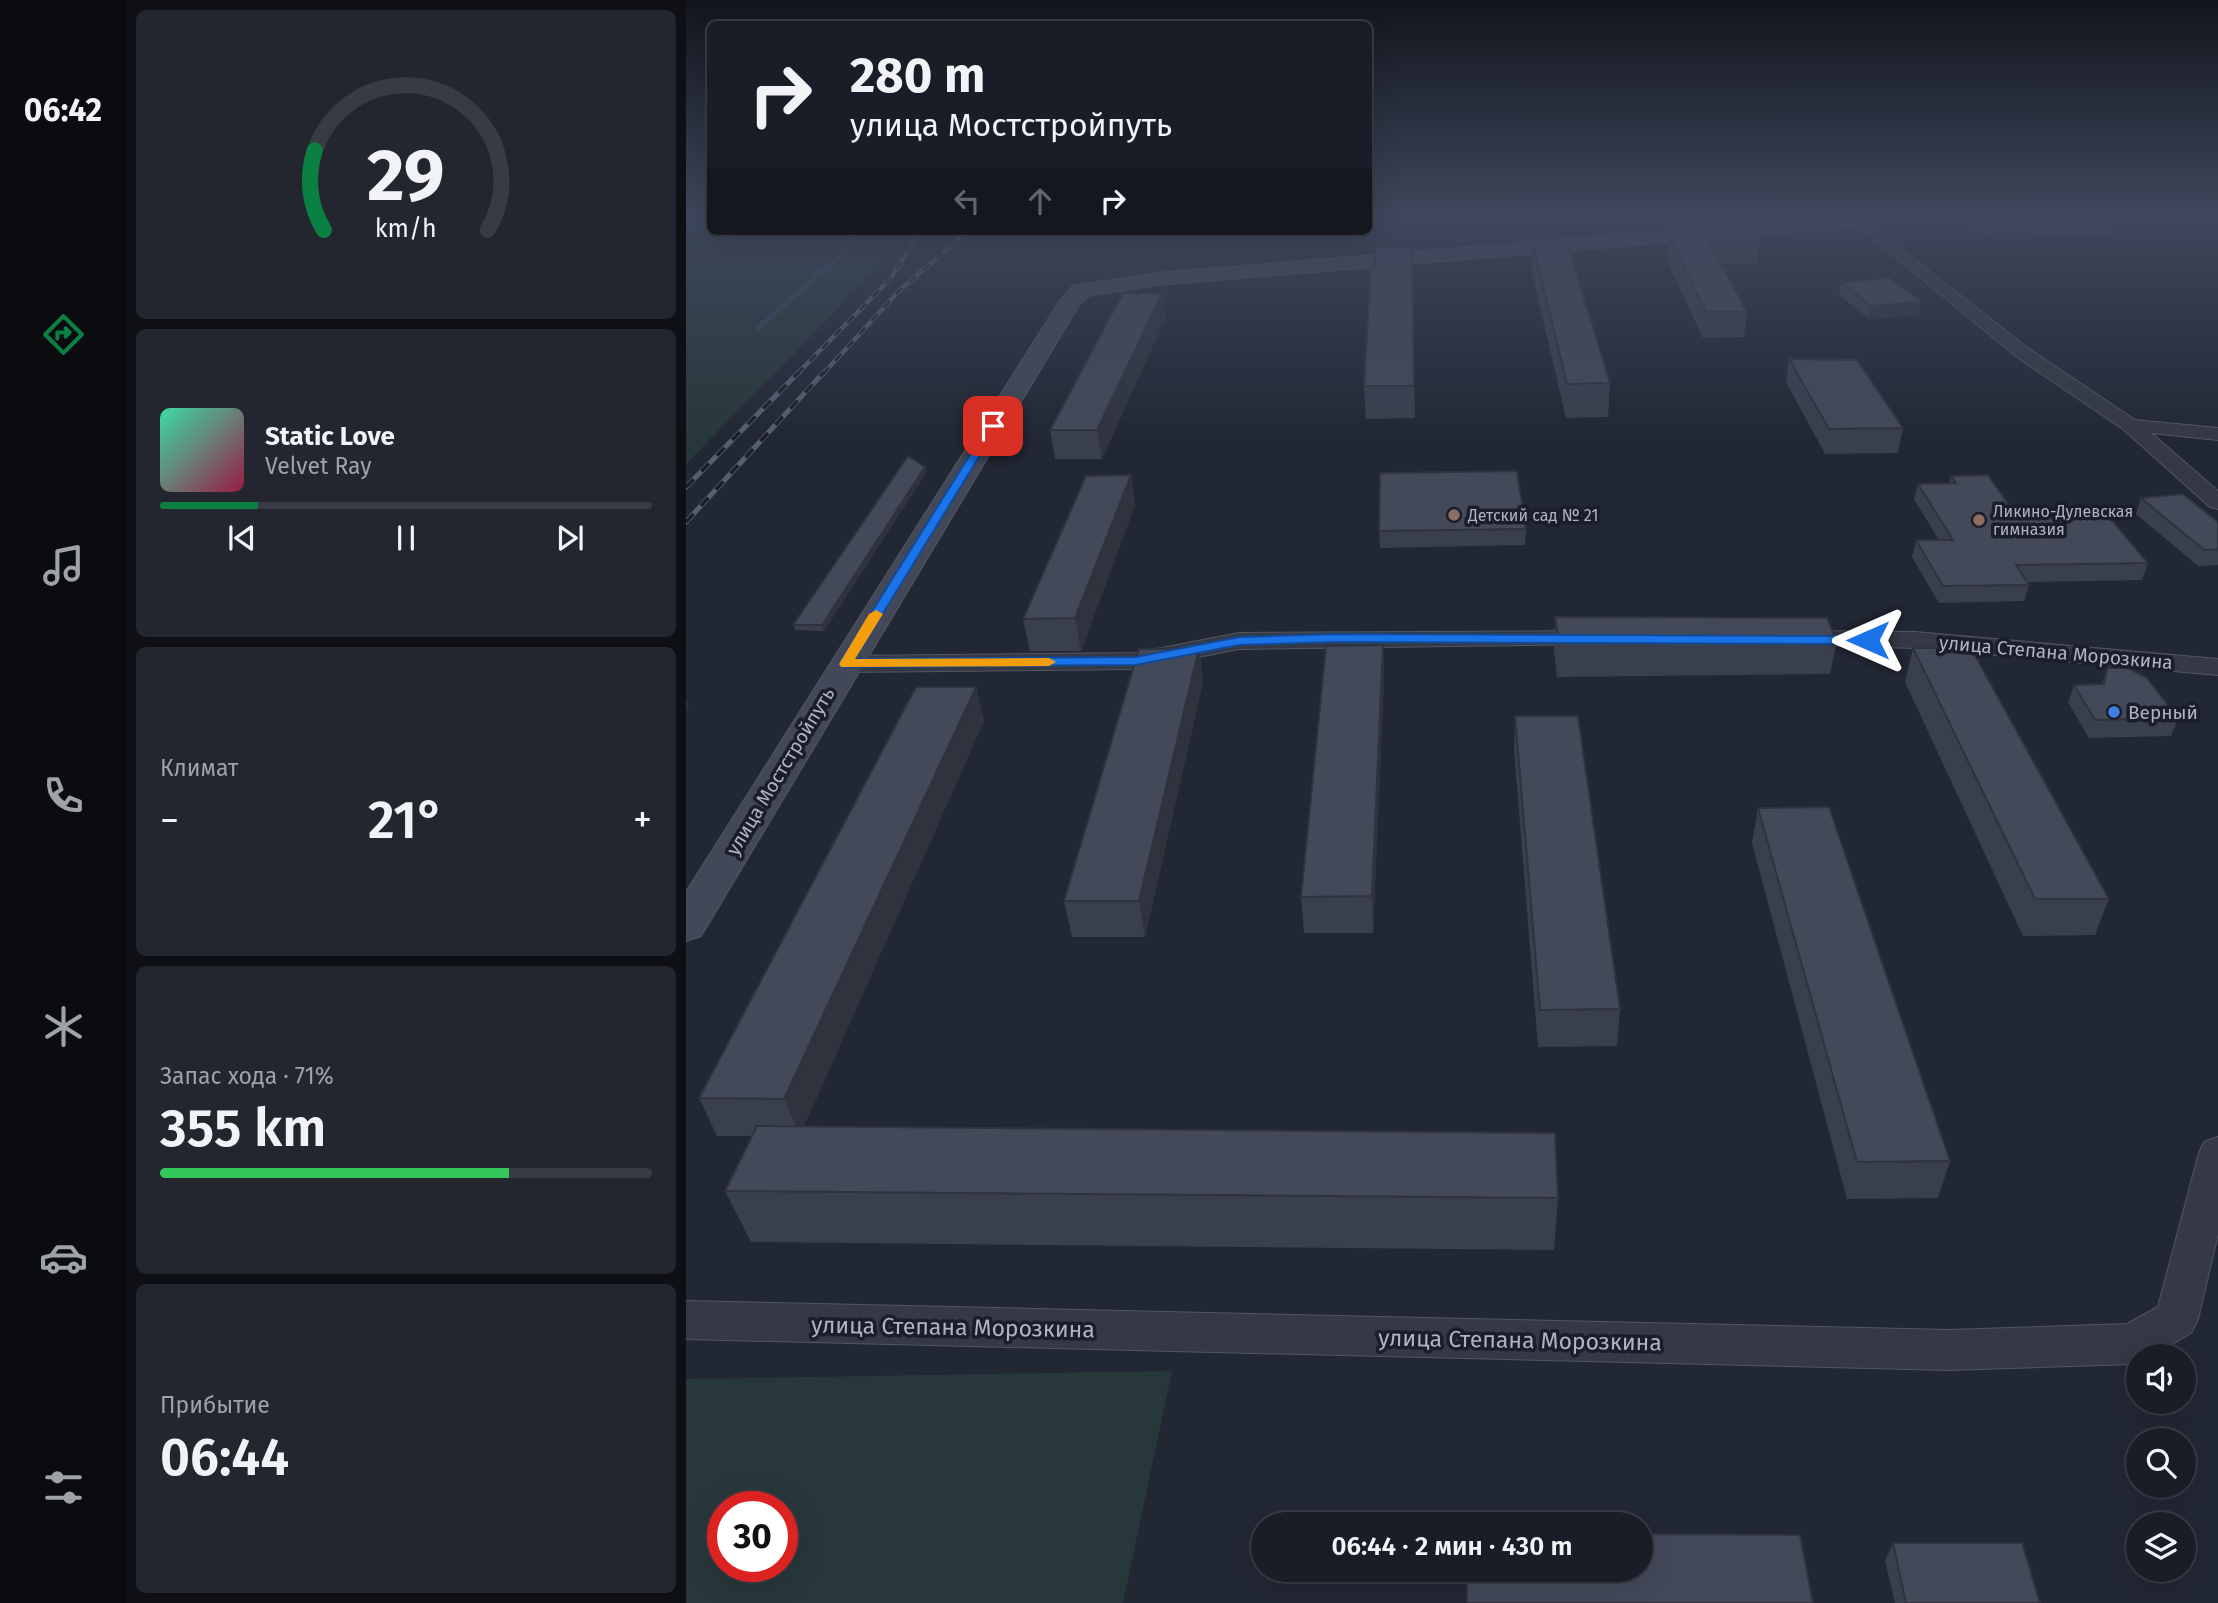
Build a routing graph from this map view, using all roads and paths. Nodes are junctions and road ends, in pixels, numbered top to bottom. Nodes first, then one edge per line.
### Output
1 (1088, 290) edge
2 (1944, 290) edge
3 (2130, 425) junction
4 (2218, 434) edge
5 (2218, 502) edge
6 (1623, 639) edge
7 (1773, 639) edge
8 (846, 664) junction
9 (2218, 667) edge
10 (686, 926) edge
11 (2218, 1153) edge
12 (686, 1320) edge

1 - 8 street, улица Мостстройпуть
2 - 3 street
3 - 4 street
3 - 5 street
6 - 8 street
7 - 9 street, улица Степана Морозкина
8 - 10 street, улица Мостстройпуть
11 - 12 street, улица Степана Морозкина

